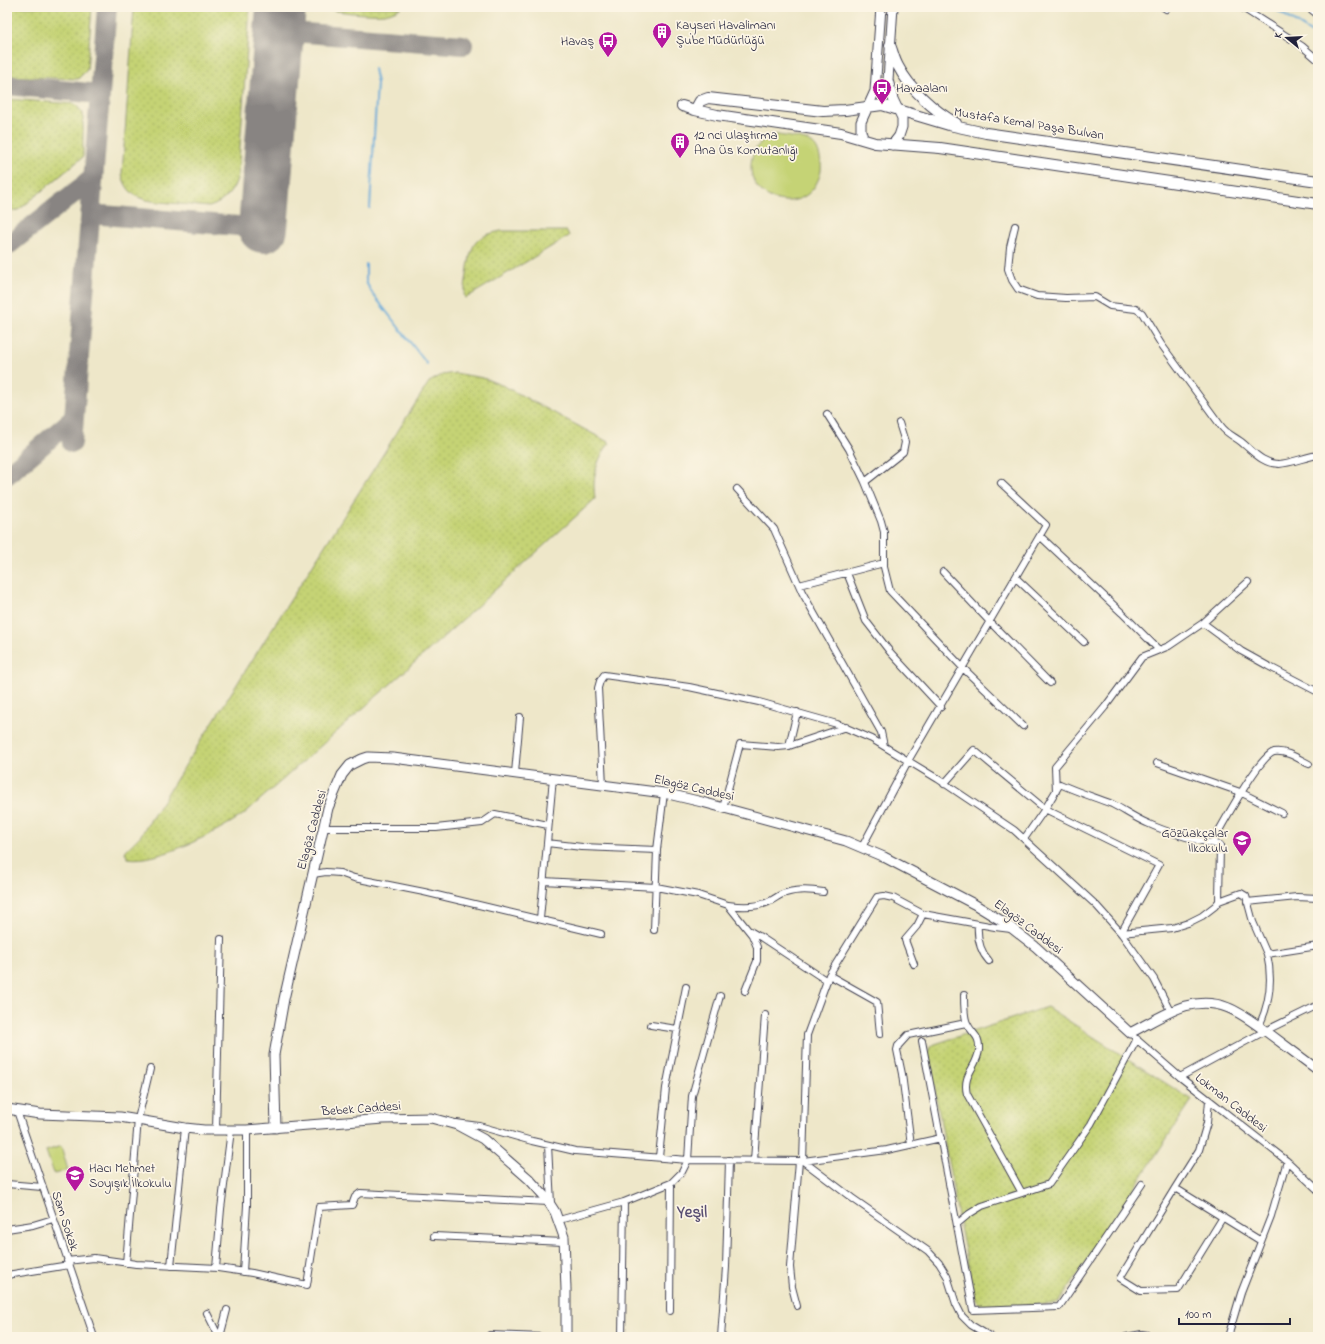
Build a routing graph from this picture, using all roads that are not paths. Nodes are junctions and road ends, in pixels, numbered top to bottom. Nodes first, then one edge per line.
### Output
1 (881, 7) edge
2 (893, 7) edge
3 (1241, 7) edge
4 (1308, 7) edge
5 (1318, 15) edge
6 (890, 45) junction
7 (1318, 60) edge
8 (682, 106) dead end
9 (869, 107) junction
10 (695, 110) junction
11 (900, 110) junction
12 (966, 129) junction
13 (863, 138) junction
14 (892, 145) junction
15 (1318, 181) edge
16 (1318, 204) edge
17 (1015, 226) dead end
18 (827, 414) dead end
19 (899, 423) dead end
20 (1318, 455) edge
21 (865, 482) junction
22 (1001, 483) dead end
23 (736, 489) dead end
24 (1040, 536) junction
25 (884, 563) junction
26 (847, 572) junction
27 (943, 572) dead end
28 (1016, 578) junction
29 (1248, 582) dead end
30 (799, 585) junction
31 (990, 622) junction
32 (1203, 623) junction
33 (1084, 642) dead end
34 (1159, 650) junction
35 (963, 668) junction
36 (1050, 683) dead end
37 (1318, 692) edge
38 (941, 707) junction
39 (797, 712) junction
40 (520, 717) dead end
41 (1023, 726) dead end
42 (846, 727) junction
43 (789, 746) junction
44 (884, 746) junction
45 (908, 761) junction
46 (1157, 763) dead end
47 (1309, 764) dead end
48 (514, 774) junction
49 (553, 778) junction
50 (944, 784) junction
51 (603, 785) junction
52 (1056, 791) junction
53 (1240, 792) junction
54 (664, 793) junction
55 (723, 808) junction
56 (1045, 809) junction
57 (1282, 813) dead end
58 (548, 824) junction
59 (324, 828) junction
60 (1024, 839) junction
61 (547, 843) junction
62 (1212, 844) junction
63 (862, 847) junction
64 (656, 850) junction
65 (313, 874) junction
66 (543, 881) junction
67 (656, 887) junction
68 (823, 892) dead end
69 (1318, 898) edge
70 (1219, 901) junction
71 (1247, 902) junction
72 (728, 905) junction
73 (923, 914) junction
74 (540, 919) junction
75 (978, 924) junction
76 (1013, 929) junction
77 (654, 930) dead end
78 (748, 930) junction
79 (1121, 933) junction
80 (601, 934) dead end
81 (222, 939) dead end
82 (1318, 946) edge
83 (1267, 954) junction
84 (989, 961) dead end
85 (914, 964) dead end
86 (828, 978) junction
87 (686, 987) dead end
88 (745, 991) dead end
89 (964, 995) dead end
90 (720, 996) dead end
91 (1318, 1005) edge
92 (1171, 1012) junction
93 (765, 1015) dead end
94 (966, 1022) junction
95 (652, 1025) dead end
96 (678, 1028) junction
97 (1262, 1029) junction
98 (880, 1034) dead end
99 (1134, 1036) junction
100 (922, 1041) dead end
101 (150, 1069) dead end
102 (1318, 1070) edge
103 (1180, 1077) junction
104 (1209, 1100) junction
105 (7, 1109) edge
106 (17, 1111) junction
107 (138, 1119) junction
108 (448, 1122) junction
109 (185, 1128) junction
110 (276, 1128) junction
111 (216, 1130) junction
112 (231, 1130) junction
113 (247, 1130) junction
114 (941, 1138) junction
115 (548, 1145) junction
116 (911, 1145) junction
117 (659, 1157) junction
118 (688, 1160) junction
119 (729, 1160) junction
120 (754, 1160) junction
121 (801, 1161) junction
122 (1287, 1161) junction
123 (671, 1182) junction
124 (7, 1184) edge
125 (1142, 1184) dead end
126 (42, 1186) junction
127 (1174, 1188) junction
128 (1318, 1190) edge
129 (1022, 1193) junction
130 (624, 1202) junction
131 (550, 1204) junction
132 (1222, 1217) junction
133 (53, 1219) junction
134 (558, 1220) junction
135 (957, 1224) junction
136 (7, 1229) edge
137 (434, 1236) dead end
138 (1261, 1241) junction
139 (564, 1242) junction
140 (68, 1263) junction
141 (126, 1263) junction
142 (171, 1266) junction
143 (216, 1268) junction
144 (243, 1272) junction
145 (7, 1274) edge
146 (797, 1306) dead end
147 (227, 1310) dead end
148 (670, 1311) dead end
149 (207, 1313) dead end
150 (490, 1335) dead end
151 (94, 1337) edge
152 (219, 1337) edge
153 (543, 1337) edge
154 (566, 1337) edge
155 (622, 1337) edge
156 (721, 1337) edge
157 (991, 1337) edge
158 (1126, 1337) edge
159 (1159, 1337) edge
160 (1228, 1337) edge

1 - 9 street
2 - 6 street
3 - 7 street
4 - 5 street
6 - 11 street
6 - 12 main road
8 - 10 main road
9 - 10 main road, Mustafa Kemal Paşa Bulvarı
9 - 11 main road, Mustafa Kemal Paşa Bulvarı
9 - 13 street
10 - 13 main road
11 - 12 main road, Mustafa Kemal Paşa Bulvarı
11 - 14 street
12 - 15 main road, Mustafa Kemal Paşa Bulvarı
13 - 14 main road
14 - 16 main road
17 - 20 street
18 - 21 street
19 - 21 street
21 - 25 street
22 - 24 street
23 - 30 street
24 - 28 street
24 - 34 street
25 - 26 street
25 - 35 street
26 - 30 street
26 - 38 street
27 - 31 street
28 - 31 street
28 - 33 street
29 - 32 street
30 - 44 street
31 - 35 street
31 - 36 street
32 - 34 street
32 - 37 street
34 - 52 street
35 - 38 street
35 - 41 street
38 - 45 street
39 - 42 street
39 - 43 street
39 - 51 street
40 - 48 street
42 - 43 street
42 - 44 street
43 - 55 street
44 - 45 street
45 - 50 street
45 - 63 street
46 - 53 street
47 - 53 street
48 - 49 street, Elagöz Caddesi
48 - 59 street, Elagöz Caddesi
49 - 51 street, Elagöz Caddesi
49 - 58 street
50 - 56 street
50 - 60 street
51 - 54 street, Elagöz Caddesi
52 - 56 street
52 - 62 street
53 - 57 street
53 - 62 street
54 - 55 street, Elagöz Caddesi
54 - 64 street
55 - 63 street, Elagöz Caddesi
56 - 60 street
56 - 79 street
58 - 59 street
58 - 61 street
59 - 65 street, Elagöz Caddesi
60 - 79 street
61 - 64 street
61 - 66 street
62 - 70 street
63 - 76 street, Elagöz Caddesi
64 - 67 street
65 - 74 street
65 - 110 street, Elagöz Caddesi
66 - 67 street
66 - 74 street
67 - 72 street
67 - 77 street
68 - 72 street
69 - 71 street
70 - 71 street
70 - 79 street
71 - 83 street
72 - 78 street
73 - 75 street
73 - 85 street
73 - 86 street
74 - 80 street
75 - 76 street
75 - 84 street
76 - 99 street, Elagöz Caddesi
78 - 86 street
78 - 88 street
79 - 92 street
81 - 111 street
82 - 83 street
83 - 97 street
86 - 98 street
86 - 121 street
87 - 96 street
89 - 94 street
90 - 118 street
91 - 97 street
92 - 97 street
92 - 99 street
93 - 120 street
94 - 116 street
94 - 129 street
95 - 96 street
96 - 117 street
97 - 102 street
97 - 103 street
99 - 103 street, Lokman Caddesi
99 - 129 street
100 - 114 street
101 - 107 street
103 - 104 street, Lokman Caddesi
104 - 122 street, Lokman Caddesi
104 - 127 street
105 - 106 street, Bebek Caddesi
106 - 107 street, Bebek Caddesi
106 - 126 street, Sam Sokak
107 - 109 street, Bebek Caddesi
107 - 141 street
108 - 110 street, Bebek Caddesi
108 - 115 street
108 - 131 street, Bebek Caddesi
109 - 111 street, Bebek Caddesi
109 - 142 street
110 - 113 street, Bebek Caddesi
111 - 112 street, Bebek Caddesi
112 - 113 street, Bebek Caddesi
112 - 143 street
113 - 144 street
114 - 116 street
114 - 135 street
115 - 117 street
115 - 131 street
116 - 121 street
117 - 118 street
118 - 119 street
118 - 123 street
119 - 120 street
119 - 156 street
120 - 121 street
121 - 146 street
121 - 157 street
122 - 128 street, Lokman Caddesi
122 - 138 street
123 - 130 street
123 - 148 street
124 - 126 street
125 - 135 street
126 - 133 street, Sam Sokak
127 - 132 street
127 - 132 street
129 - 135 street
130 - 134 street
130 - 155 street
131 - 134 street, Bebek Caddesi
131 - 144 street
132 - 138 street
133 - 136 street
133 - 140 street, Sam Sokak
134 - 139 street, Bebek Caddesi
137 - 139 street
138 - 160 street
139 - 154 street, Bebek Caddesi
140 - 141 street
140 - 145 street
140 - 151 street, Sam Sokak
141 - 142 street
142 - 143 street
143 - 144 street
147 - 152 street
149 - 152 street
150 - 153 street
158 - 159 street

